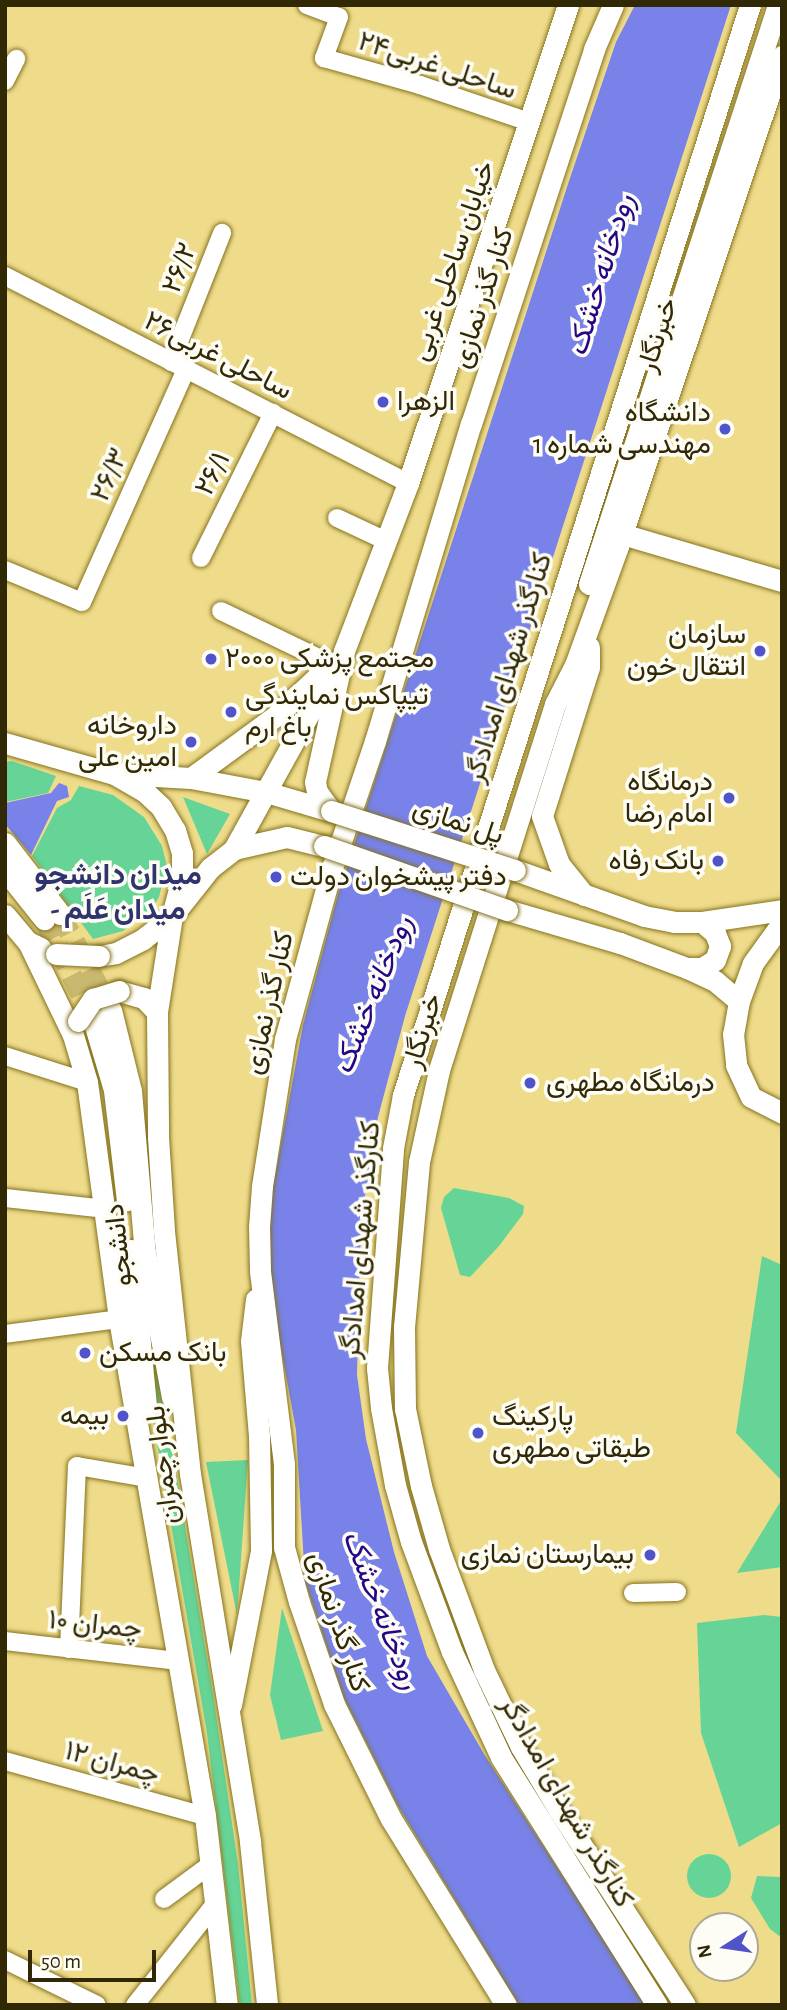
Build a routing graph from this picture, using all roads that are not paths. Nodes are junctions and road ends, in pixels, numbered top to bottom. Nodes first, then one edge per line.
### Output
1 (307, 5) edge
2 (568, 5) edge
3 (607, 5) edge
4 (613, 5) edge
5 (750, 5) edge
6 (778, 5) edge
7 (594, 49) junction
8 (782, 56) edge
9 (16, 59) dead end
10 (5, 81) edge
11 (529, 122) junction
12 (222, 233) dead end
13 (8, 284) edge
14 (179, 365) junction
15 (273, 414) junction
16 (408, 482) junction
17 (337, 518) dead end
18 (622, 534) junction
19 (386, 541) junction
20 (201, 558) dead end
21 (5, 570) edge
22 (782, 581) edge
23 (221, 611) dead end
24 (590, 625) junction
25 (338, 657) junction
26 (555, 704) junction
27 (8, 745) edge
28 (114, 774) junction
29 (191, 778) junction
30 (266, 792) junction
31 (331, 811) junction
32 (5, 843) edge
33 (234, 849) junction
34 (5, 870) edge
35 (584, 895) junction
36 (782, 910) edge
37 (5, 915) edge
38 (172, 916) junction
39 (702, 922) junction
40 (782, 923) edge
41 (28, 942) junction
42 (687, 968) junction
43 (739, 1001) junction
44 (157, 1012) junction
45 (95, 1015) junction
46 (5, 1056) edge
47 (87, 1082) junction
48 (782, 1113) edge
49 (5, 1198) edge
50 (106, 1209) junction
51 (260, 1270) junction
52 (119, 1319) junction
53 (5, 1334) edge
54 (190, 1474) junction
55 (148, 1478) junction
56 (677, 1592) dead end
57 (633, 1593) dead end
58 (5, 1641) edge
59 (69, 1649) junction
60 (179, 1661) junction
61 (228, 1720) junction
62 (5, 1761) edge
63 (205, 1816) junction
64 (210, 1865) junction
65 (164, 1899) dead end
66 (215, 1904) junction
67 (5, 1960) edge
68 (97, 2005) edge
69 (135, 2005) edge
70 (227, 2005) edge
71 (267, 2005) edge
72 (506, 2005) edge
73 (657, 2005) edge
74 (685, 2005) edge

1 - 11 street, ساحلی غربی۲۴
2 - 11 main road, خیابان ساحلی غربی
3 - 7 main road
4 - 7 main road, کنار گذر نمازی
5 - 73 main road, کنارگذر شهدای امدادگر
6 - 26 main road
7 - 51 main road, کنار گذر نمازی
8 - 18 main road, خبرنگار
9 - 10 street
11 - 16 main road, خیابان ساحلی غربی
12 - 14 street, ۲۶/۲
13 - 14 street, ساحلی غربی۲۶
14 - 15 street, ساحلی غربی۲۶
14 - 21 street, ۲۶/۳
15 - 16 street, ساحلی غربی۲۶
15 - 20 street, ۲۶/۱
16 - 19 main road, خیابان ساحلی غربی
17 - 19 street
18 - 22 main road
18 - 24 main road, خبرنگار
19 - 25 main road, خیابان ساحلی غربی
23 - 25 street
24 - 26 main road, خبرنگار
24 - 35 main road
25 - 29 main road
25 - 30 main road
25 - 31 main road
26 - 74 main road, خبرنگار
27 - 28 main road
28 - 29 main road, پل نمازی
28 - 38 main road, بلوار چمران
29 - 30 main road, پل نمازی
30 - 31 main road, پل نمازی
30 - 33 main road
31 - 35 main road, پل نمازی, bridge
32 - 34 main road
33 - 38 main road
33 - 42 main road, bridge
35 - 39 main road, پل نمازی
36 - 39 main road, پل نمازی
37 - 41 main road
38 - 41 main road, bridge
38 - 44 main road, بلوار چمران
39 - 42 main road
40 - 43 main road
41 - 45 main road, بلوار چمران
42 - 43 main road
43 - 48 main road
44 - 45 main road
44 - 54 main road, بلوار چمران
45 - 47 main road, بلوار چمران
45 - 54 main road, دانشجو
45 - 55 main road, دانشجو
46 - 47 street
47 - 50 main road, بلوار چمران
49 - 50 street
50 - 52 main road, بلوار چمران
51 - 61 main road
51 - 72 main road, کنار گذر نمازی
52 - 53 street
52 - 55 main road, بلوار چمران
54 - 61 main road, بلوار چمران
55 - 59 street
55 - 60 main road, بلوار چمران
56 - 57 street
58 - 59 street, ۱۰ چمران
59 - 60 street, ۱۰ چمران
60 - 63 main road, بلوار چمران
61 - 71 main road, بلوار چمران
62 - 63 street, ۱۲ چمران
63 - 64 main road, بلوار چمران
64 - 65 street
64 - 66 main road, بلوار چمران
66 - 69 street
66 - 70 main road, بلوار چمران
67 - 68 street

